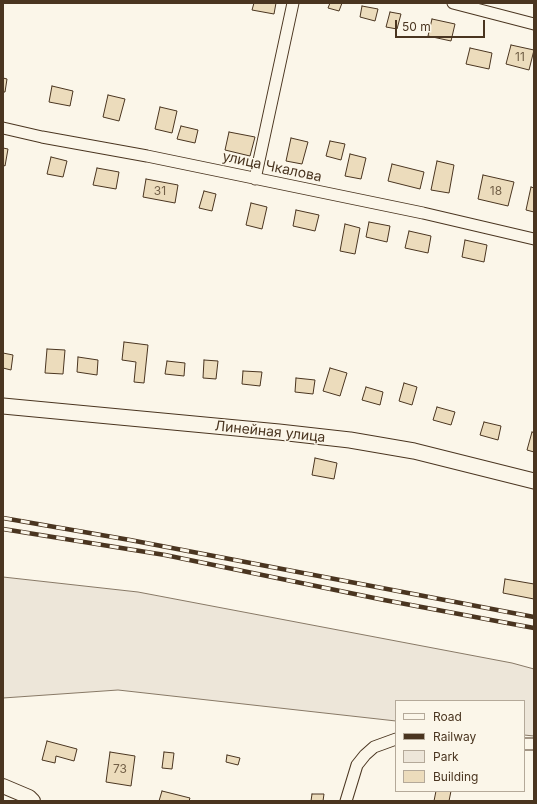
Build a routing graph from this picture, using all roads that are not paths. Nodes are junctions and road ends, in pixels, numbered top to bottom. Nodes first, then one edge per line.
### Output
1 (293, 3) edge
2 (453, 3) edge
3 (534, 24) edge
4 (3, 128) edge
5 (255, 179) junction
6 (534, 239) edge
7 (3, 406) edge
8 (534, 481) edge
9 (395, 739) edge
10 (3, 786) edge
11 (33, 801) edge
12 (346, 801) edge

1 - 5 street
2 - 3 street
4 - 5 street, улица Чкалова
5 - 6 street, улица Чкалова
7 - 8 main road, Линейная улица
9 - 12 street
10 - 11 street

